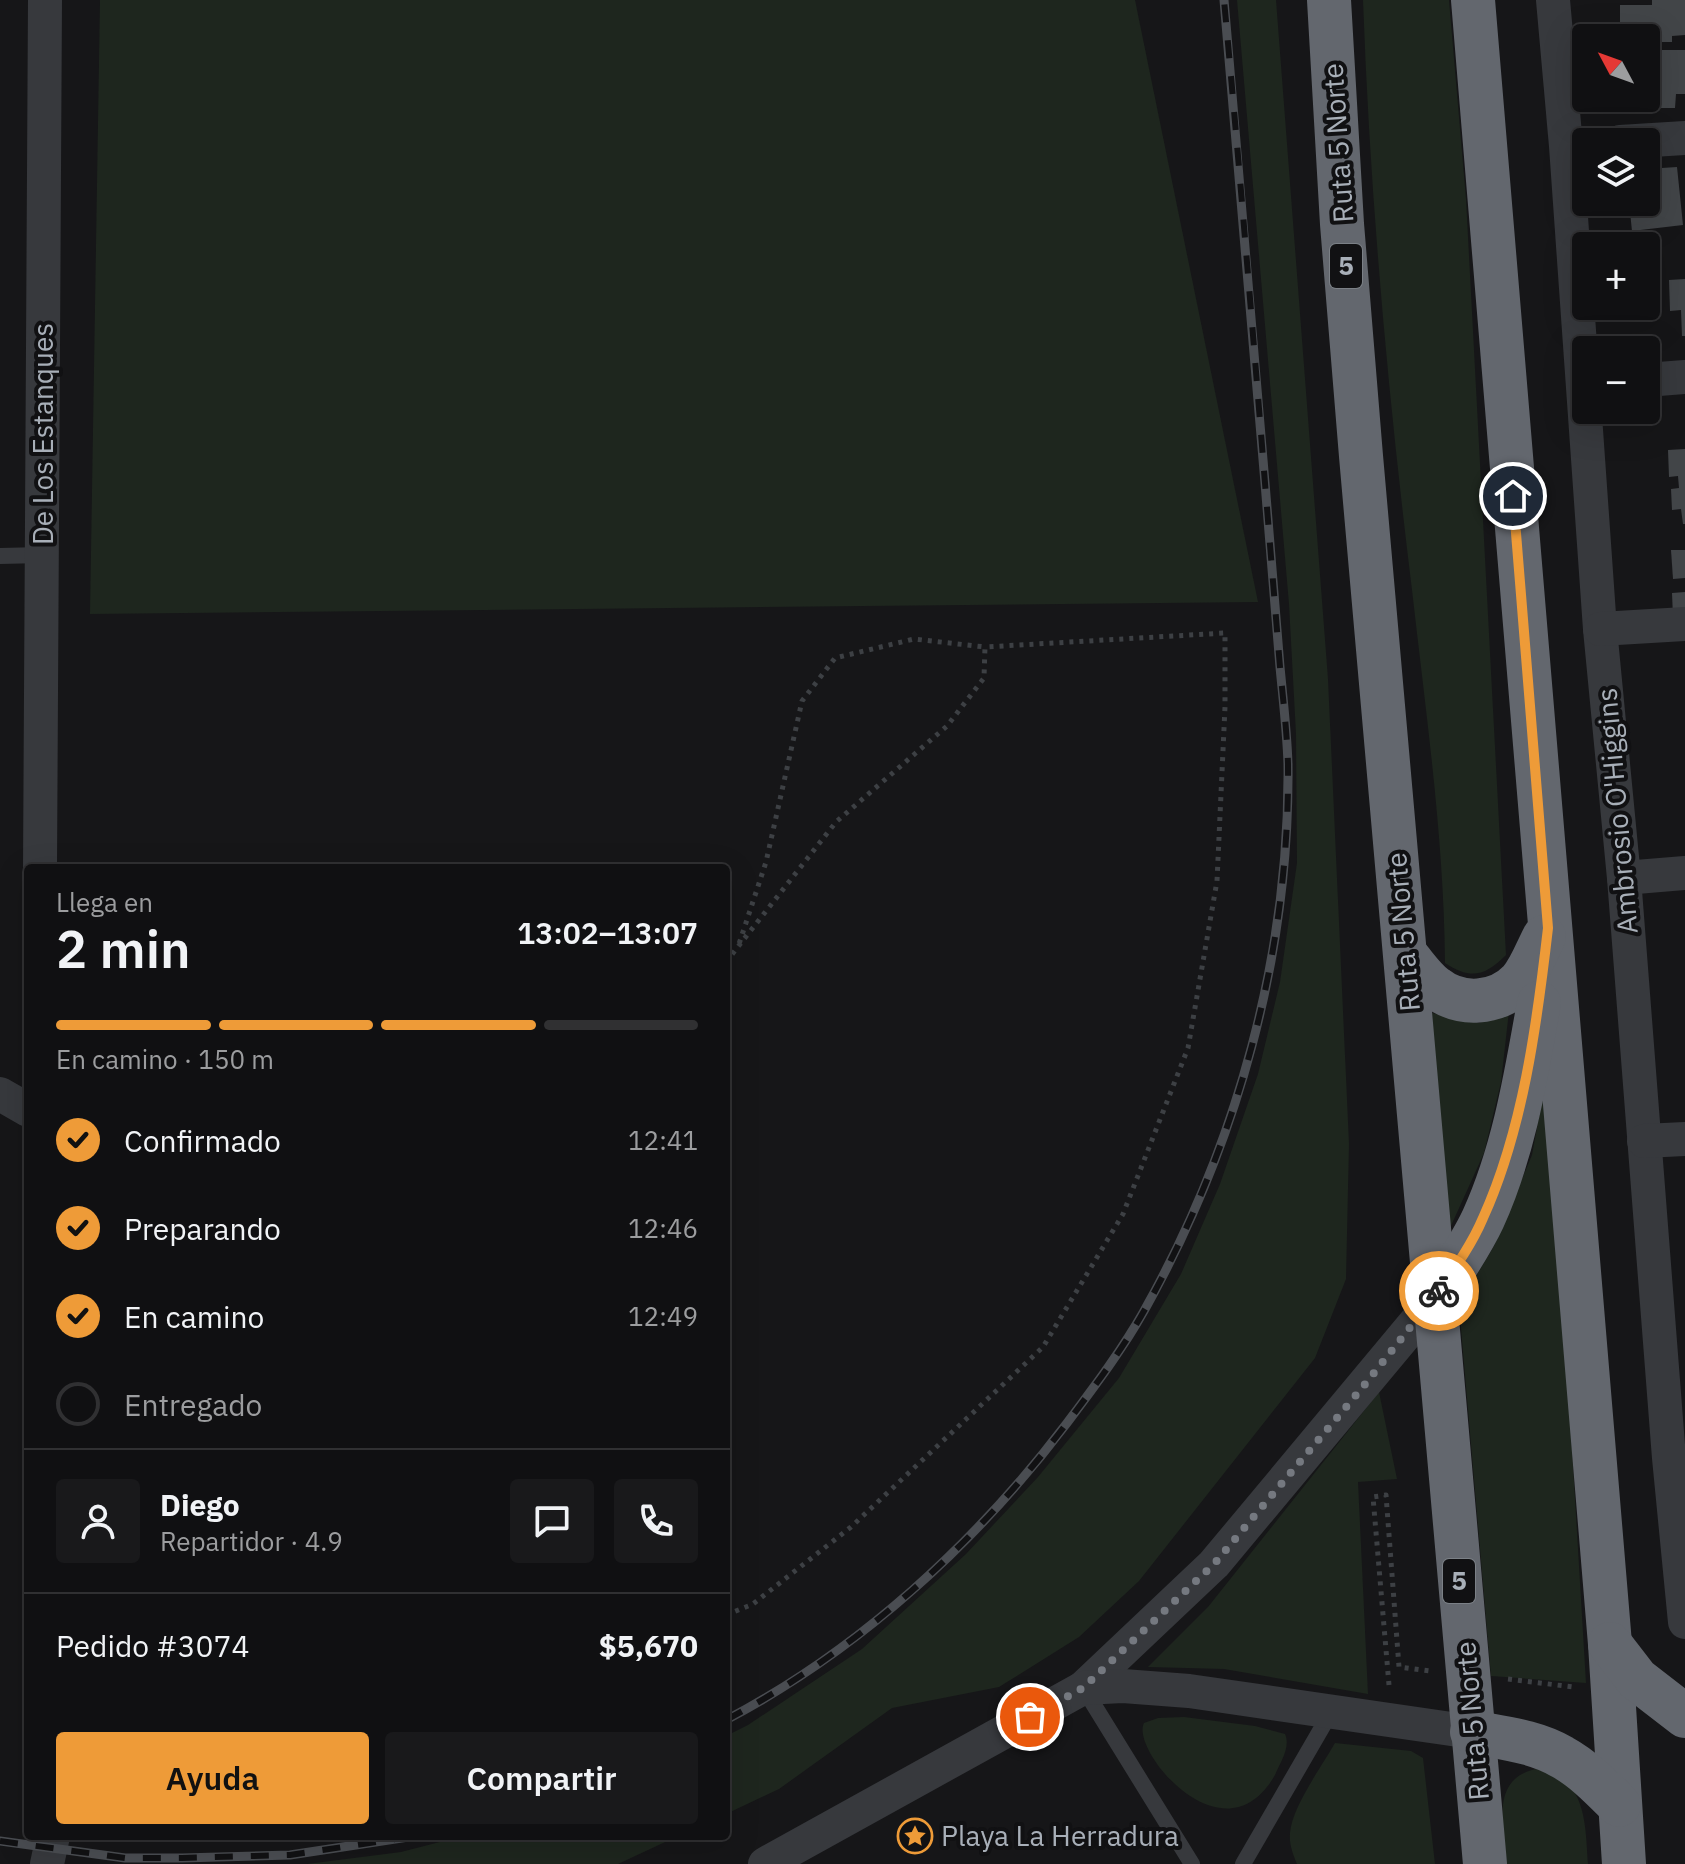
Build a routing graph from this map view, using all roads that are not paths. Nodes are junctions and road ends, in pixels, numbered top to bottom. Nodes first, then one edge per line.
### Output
1 (45, 0) edge
2 (1329, 0) edge
3 (1473, 0) edge
4 (1553, 0) edge
5 (1573, 128) edge
6 (1685, 138) edge
7 (1660, 140) edge
8 (1578, 216) edge
9 (1582, 336) edge
10 (1685, 377) edge
11 (1660, 379) edge
12 (1587, 424) edge
13 (42, 555) junction
14 (0, 556) edge
15 (1685, 624) edge
16 (1600, 629) junction
17 (40, 864) edge
18 (1685, 873) edge
19 (1624, 878) junction
20 (1548, 928) junction
21 (1406, 955) junction
22 (0, 1094) edge
23 (24, 1108) edge
24 (1685, 1139) edge
25 (1644, 1141) junction
26 (1435, 1299) junction
27 (1677, 1457) edge
28 (1685, 1622) edge
29 (1610, 1644) junction
30 (1083, 1688) junction
31 (1331, 1712) junction
32 (1685, 1716) edge
33 (1472, 1732) junction
34 (1619, 1805) junction
35 (52, 1840) edge
36 (47, 1864) edge
37 (765, 1864) edge
38 (1192, 1864) edge
39 (1243, 1864) edge
40 (1485, 1864) edge
41 (1624, 1864) edge

1 - 13 street, De Los Estanques
2 - 21 highway, Ruta 5 Norte / 5
3 - 20 highway
4 - 5 street, Ambrosio O'Higgins
6 - 7 street
8 - 9 street, Ambrosio O'Higgins
10 - 11 street
12 - 16 street, Ambrosio O'Higgins
13 - 14 lane
13 - 17 street, De Los Estanques
15 - 16 street
16 - 19 street, Ambrosio O'Higgins
18 - 19 street
19 - 25 street, Ambrosio O'Higgins
20 - 21 highway
20 - 26 highway
20 - 29 highway
21 - 26 highway, Ruta 5 Norte / 5
22 - 23 street
24 - 25 street
25 - 27 street, Ambrosio O'Higgins
26 - 30 street
26 - 33 highway, Ruta 5 Norte / 5
27 - 28 street, Ambrosio O'Higgins
29 - 32 highway
29 - 34 highway
30 - 31 street
30 - 37 street
30 - 38 lane
31 - 33 street
31 - 39 lane
33 - 34 highway
33 - 40 highway, Ruta 5 Norte / 5
34 - 41 highway
35 - 36 street

